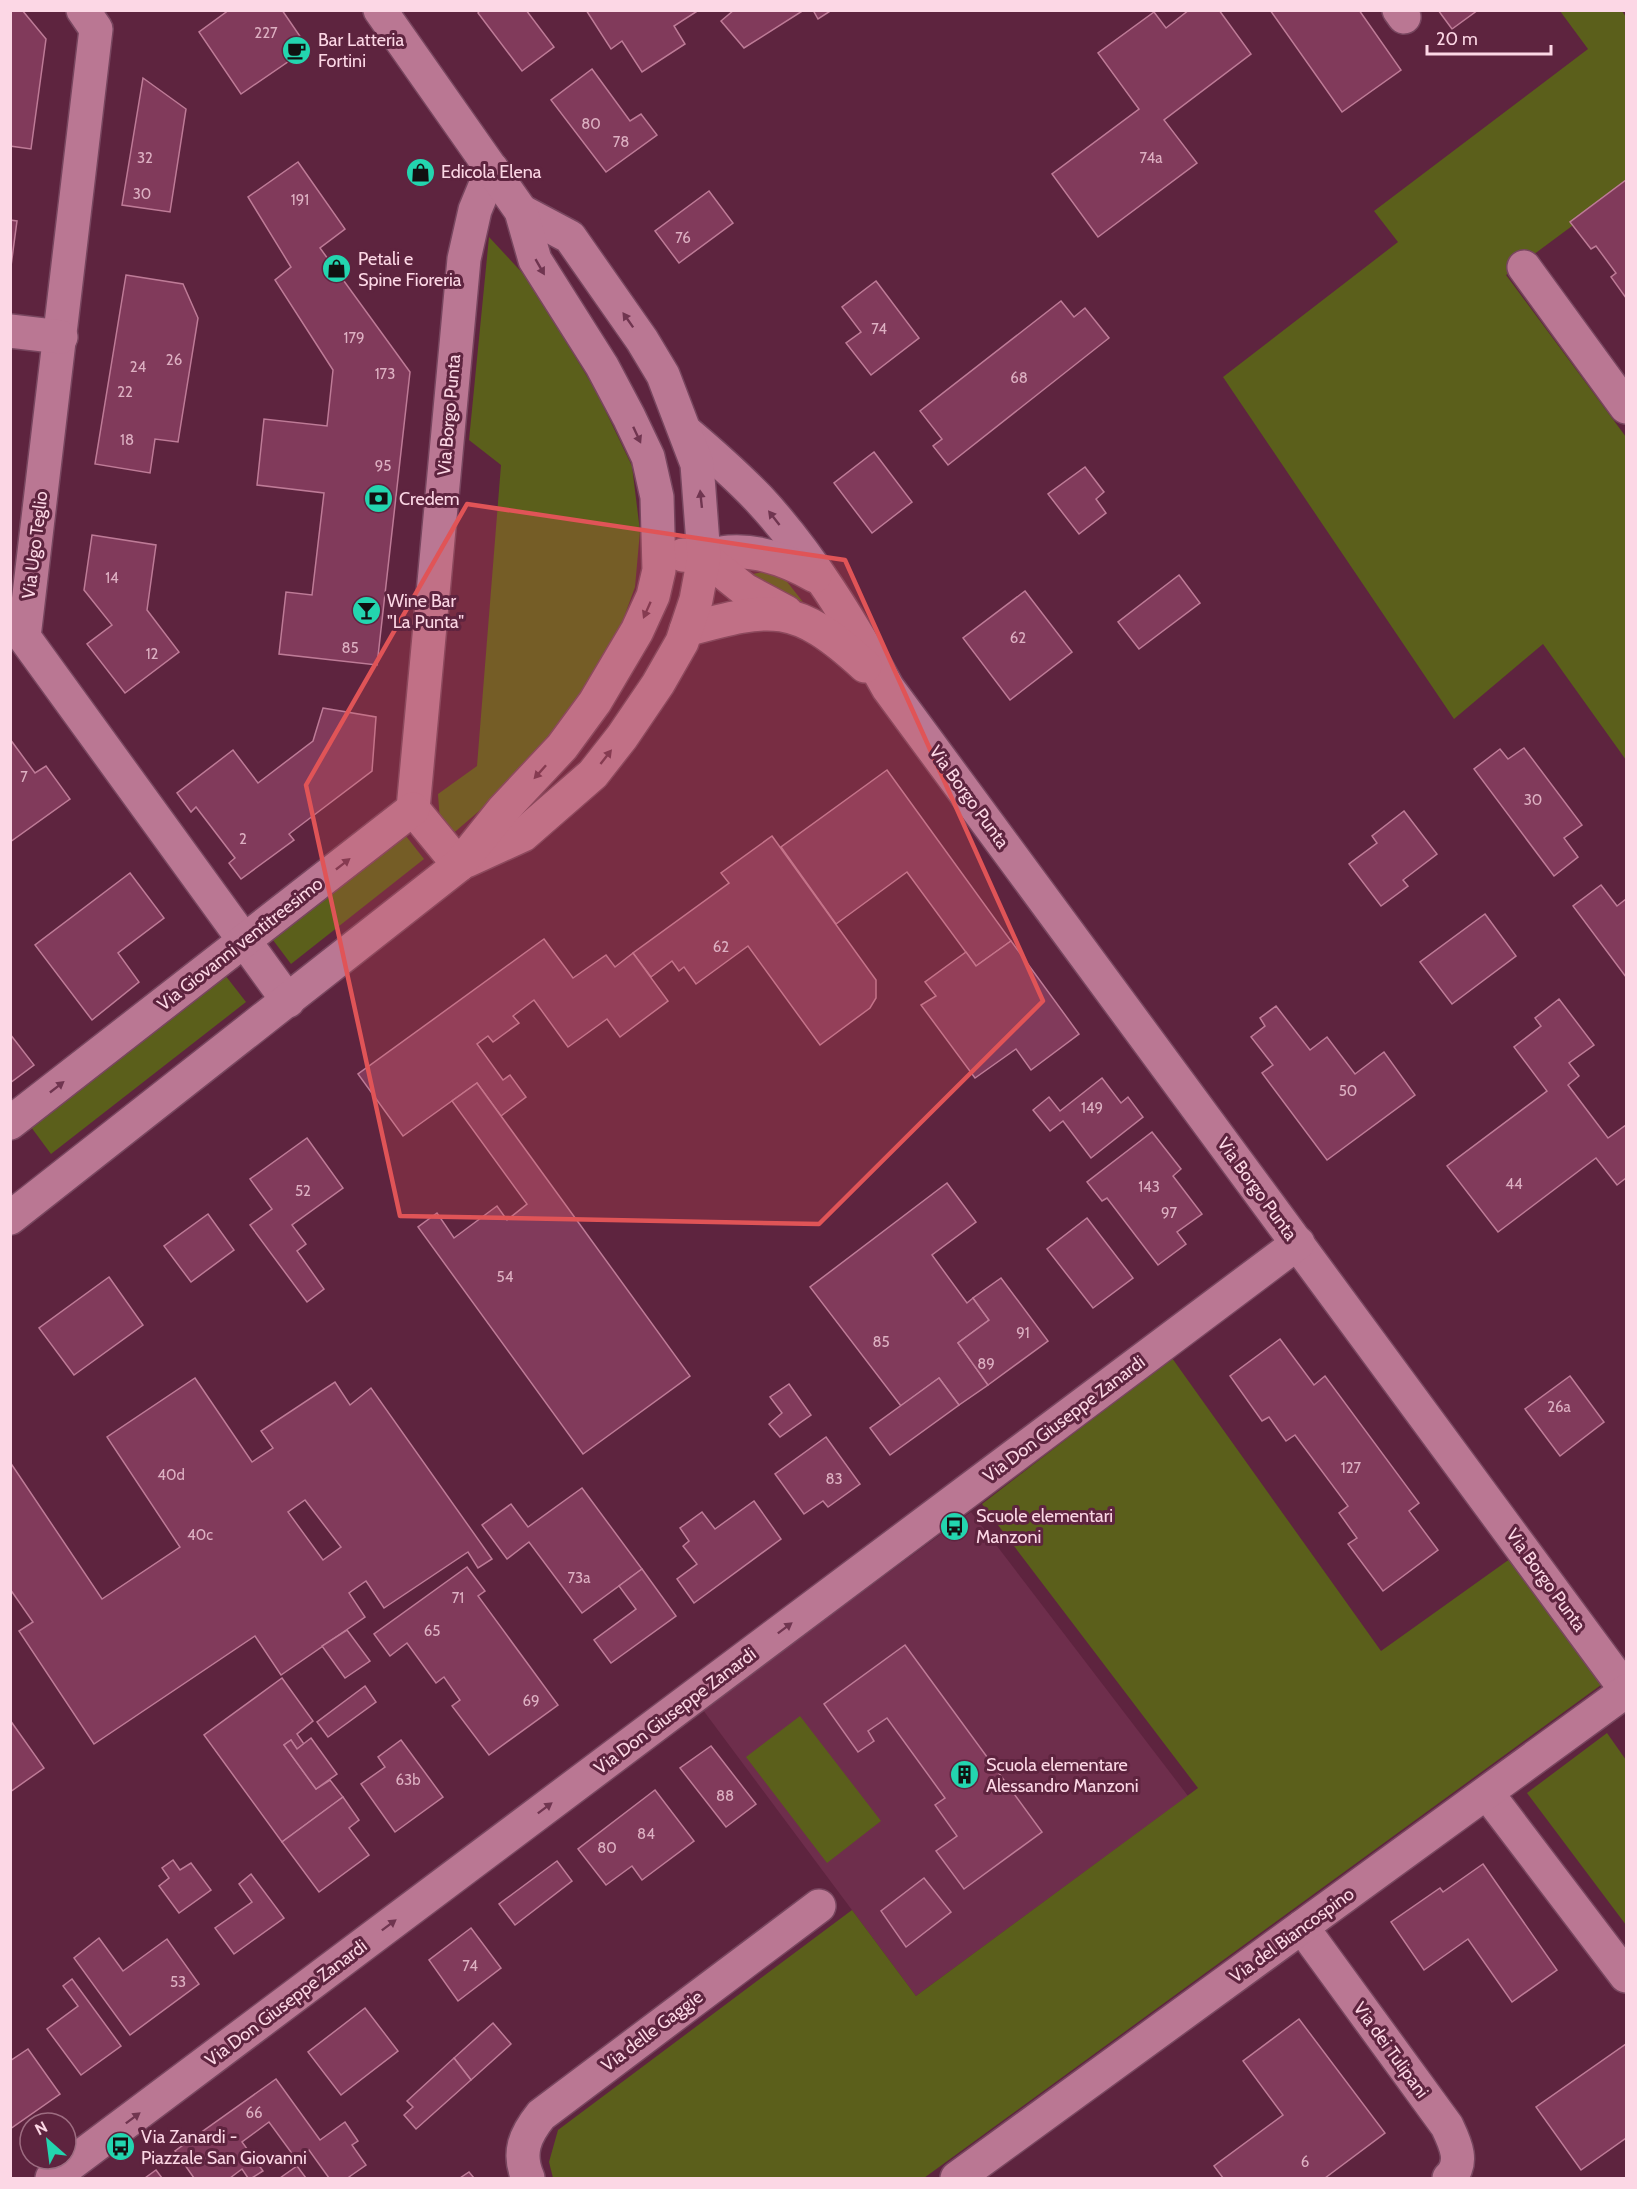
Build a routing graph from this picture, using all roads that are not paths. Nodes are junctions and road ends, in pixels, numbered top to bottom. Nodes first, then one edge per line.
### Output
1 (83, 10) edge
2 (391, 14) edge
3 (492, 169) junction
4 (521, 211) junction
5 (1524, 267) dead end
6 (10, 331) edge
7 (61, 338) junction
8 (1626, 407) edge
9 (685, 431) junction
10 (660, 554) junction
11 (704, 557) junction
12 (821, 580) junction
13 (805, 622) junction
14 (686, 630) junction
15 (17, 636) edge
16 (888, 688) junction
17 (413, 809) junction
18 (459, 864) junction
19 (244, 941) junction
20 (288, 1001) junction
21 (10, 1123) edge
22 (10, 1218) edge
23 (1298, 1243) junction
24 (1626, 1690) edge
25 (1487, 1793) junction
26 (819, 1906) dead end
27 (1302, 1927) junction
28 (1626, 1976) edge
29 (52, 2178) edge
30 (528, 2178) edge
31 (957, 2178) edge
32 (1449, 2178) edge

1 - 7 street, Via Ugo Teglio
2 - 3 street, Via Borgo Punta
3 - 4 street, Via Borgo Punta
3 - 17 street, Via Borgo Punta
9 -> 4 street, Via Borgo Punta
4 -> 10 street, Via Borgo Punta
5 - 8 street
6 - 7 street
7 - 15 street, Via Ugo Teglio
11 -> 9 street, Via Borgo Punta
12 -> 9 street, Via Borgo Punta
10 - 11 street
10 -> 18 street
11 - 12 street, Via Borgo Punta
11 - 13 street, Via Borgo Punta
11 - 14 street
12 - 16 street, Via Borgo Punta
13 - 14 street, Via Borgo Punta
13 - 16 street, Via Borgo Punta
18 -> 14 street
15 - 19 street, Via Ugo Teglio
16 - 23 street, Via Borgo Punta
17 - 18 street
19 -> 17 street, Via Giovanni ventitreesimo
18 - 20 street
19 - 20 street, Via Ugo Teglio
21 -> 19 street, Via Giovanni ventitreesimo
20 - 22 street
23 - 24 street, Via Borgo Punta
29 -> 23 street, Via Don Giuseppe Zanardi
24 - 25 street, Via del Biancospino
25 - 27 street, Via del Biancospino
25 - 28 street
26 - 30 street, Via delle Gaggie
27 - 31 street, Via del Biancospino
27 - 32 street, Via dei Tulipani

